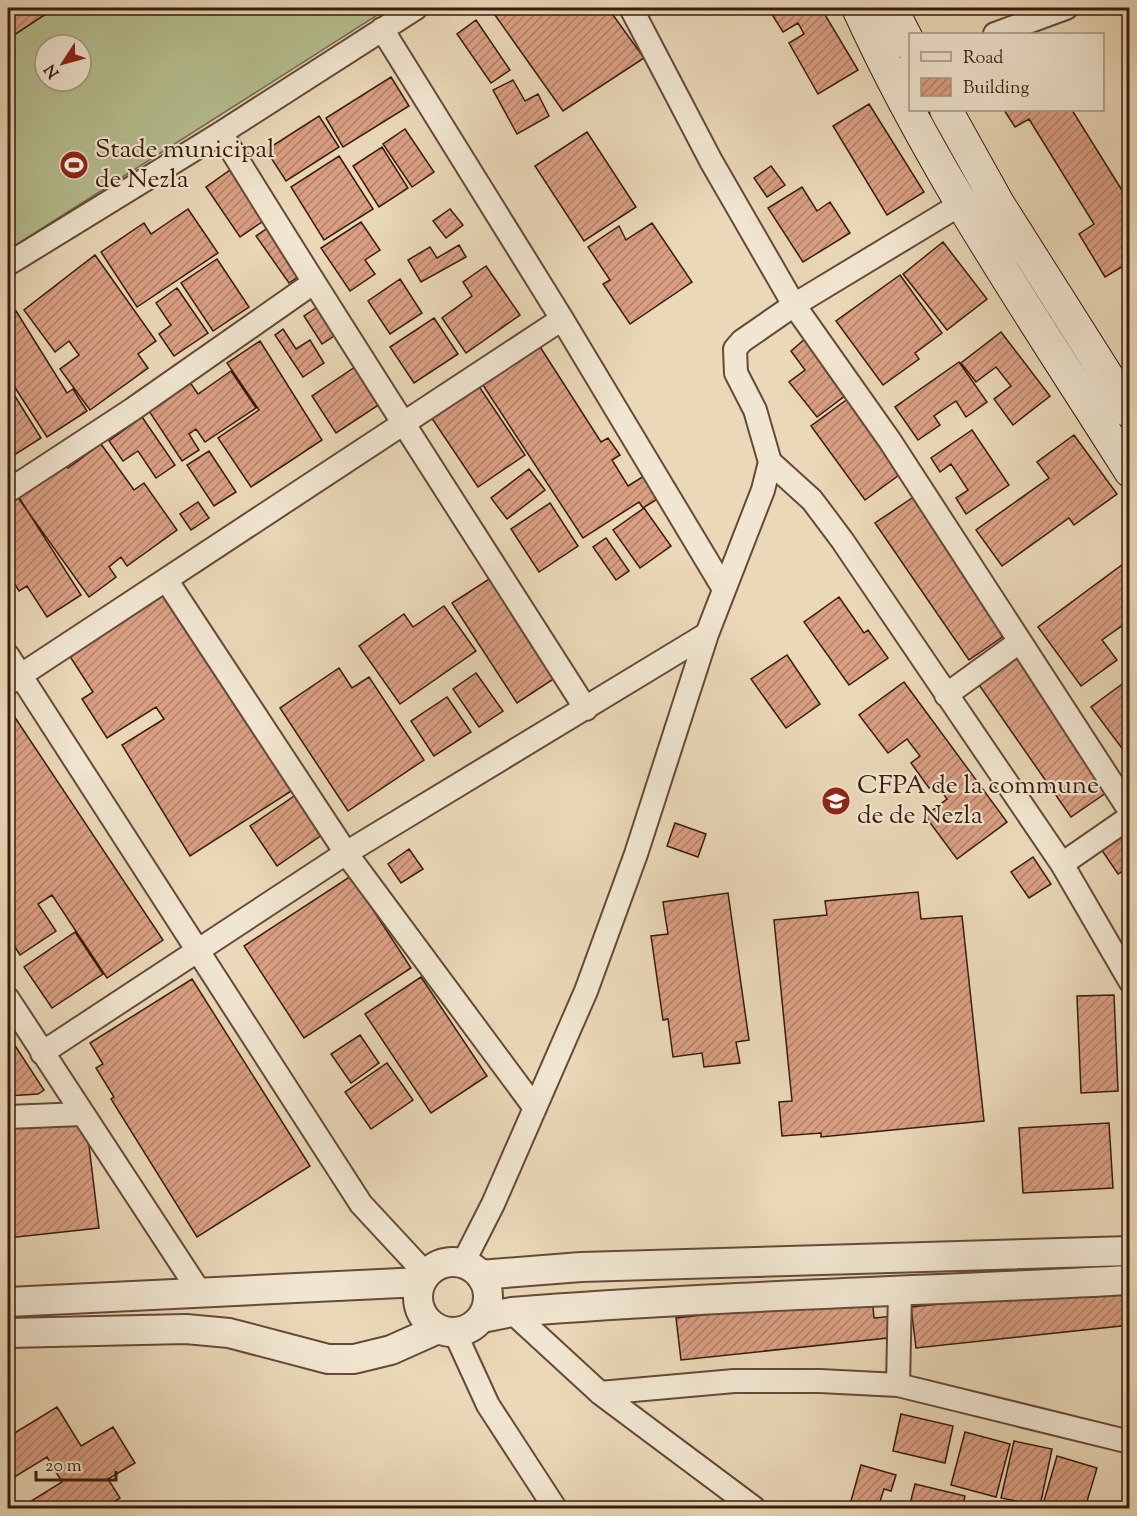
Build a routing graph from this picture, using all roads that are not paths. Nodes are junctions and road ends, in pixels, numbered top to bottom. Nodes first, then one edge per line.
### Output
1 (416, 8) edge
2 (631, 8) edge
3 (858, 8) edge
4 (891, 8) edge
5 (1066, 8) edge
6 (382, 29) junction
7 (998, 33) edge
8 (909, 43) edge
9 (899, 70) edge
10 (909, 92) edge
11 (918, 111) edge
12 (946, 111) edge
13 (221, 134) junction
14 (961, 204) junction
15 (8, 264) edge
16 (313, 283) junction
17 (794, 305) junction
18 (562, 319) junction
19 (1130, 412) edge
20 (405, 423) junction
21 (770, 462) junction
22 (1130, 471) edge
23 (8, 491) edge
24 (167, 581) junction
25 (723, 589) junction
26 (707, 634) junction
27 (1018, 643) junction
28 (8, 656) edge
29 (14, 680) edge
30 (946, 695) junction
31 (586, 709) junction
32 (1130, 812) edge
33 (1130, 817) edge
34 (346, 853) junction
35 (1062, 864) junction
36 (197, 949) junction
37 (1130, 981) edge
38 (8, 999) edge
39 (42, 1053) junction
40 (535, 1108) junction
41 (82, 1114) junction
42 (8, 1118) edge
43 (1130, 1251) edge
44 (472, 1269) junction
45 (424, 1278) junction
46 (1130, 1280) edge
47 (900, 1292) junction
48 (201, 1294) junction
49 (8, 1302) edge
50 (512, 1312) junction
51 (482, 1318) junction
52 (446, 1331) junction
53 (8, 1333) edge
54 (898, 1385) junction
55 (600, 1393) junction
56 (1130, 1442) edge
57 (555, 1509) edge
58 (754, 1509) edge

1 - 6 street
2 - 17 street
3 - 9 main road
4 - 8 main road
5 - 7 street
6 - 13 street
6 - 18 street
9 - 10 main road
11 - 14 main road
12 - 19 main road
13 - 15 street
13 - 16 street
14 - 17 street
14 - 22 main road
16 - 20 street
16 - 23 street
17 - 21 street
17 - 27 street
18 - 20 street
18 - 25 street
20 - 24 street
20 - 31 street
21 - 25 street
21 - 30 street
24 - 29 street
24 - 34 street
25 - 26 street
26 - 31 street
26 - 40 street
27 - 30 street
27 - 32 street
28 - 29 street
29 - 36 street
30 - 35 street
31 - 34 street
33 - 35 street
34 - 36 street
34 - 40 street
35 - 37 street
36 - 39 street
36 - 45 street
38 - 39 street
39 - 41 street
40 - 44 street
41 - 42 street
41 - 48 street
43 - 44 street
44 - 45 street
44 - 51 street
45 - 48 street
45 - 52 street
46 - 47 street
47 - 50 street
47 - 54 street
48 - 49 street
50 - 51 street
50 - 55 street
51 - 52 street
52 - 53 street
52 - 57 street
54 - 55 street
54 - 56 street
55 - 58 street

